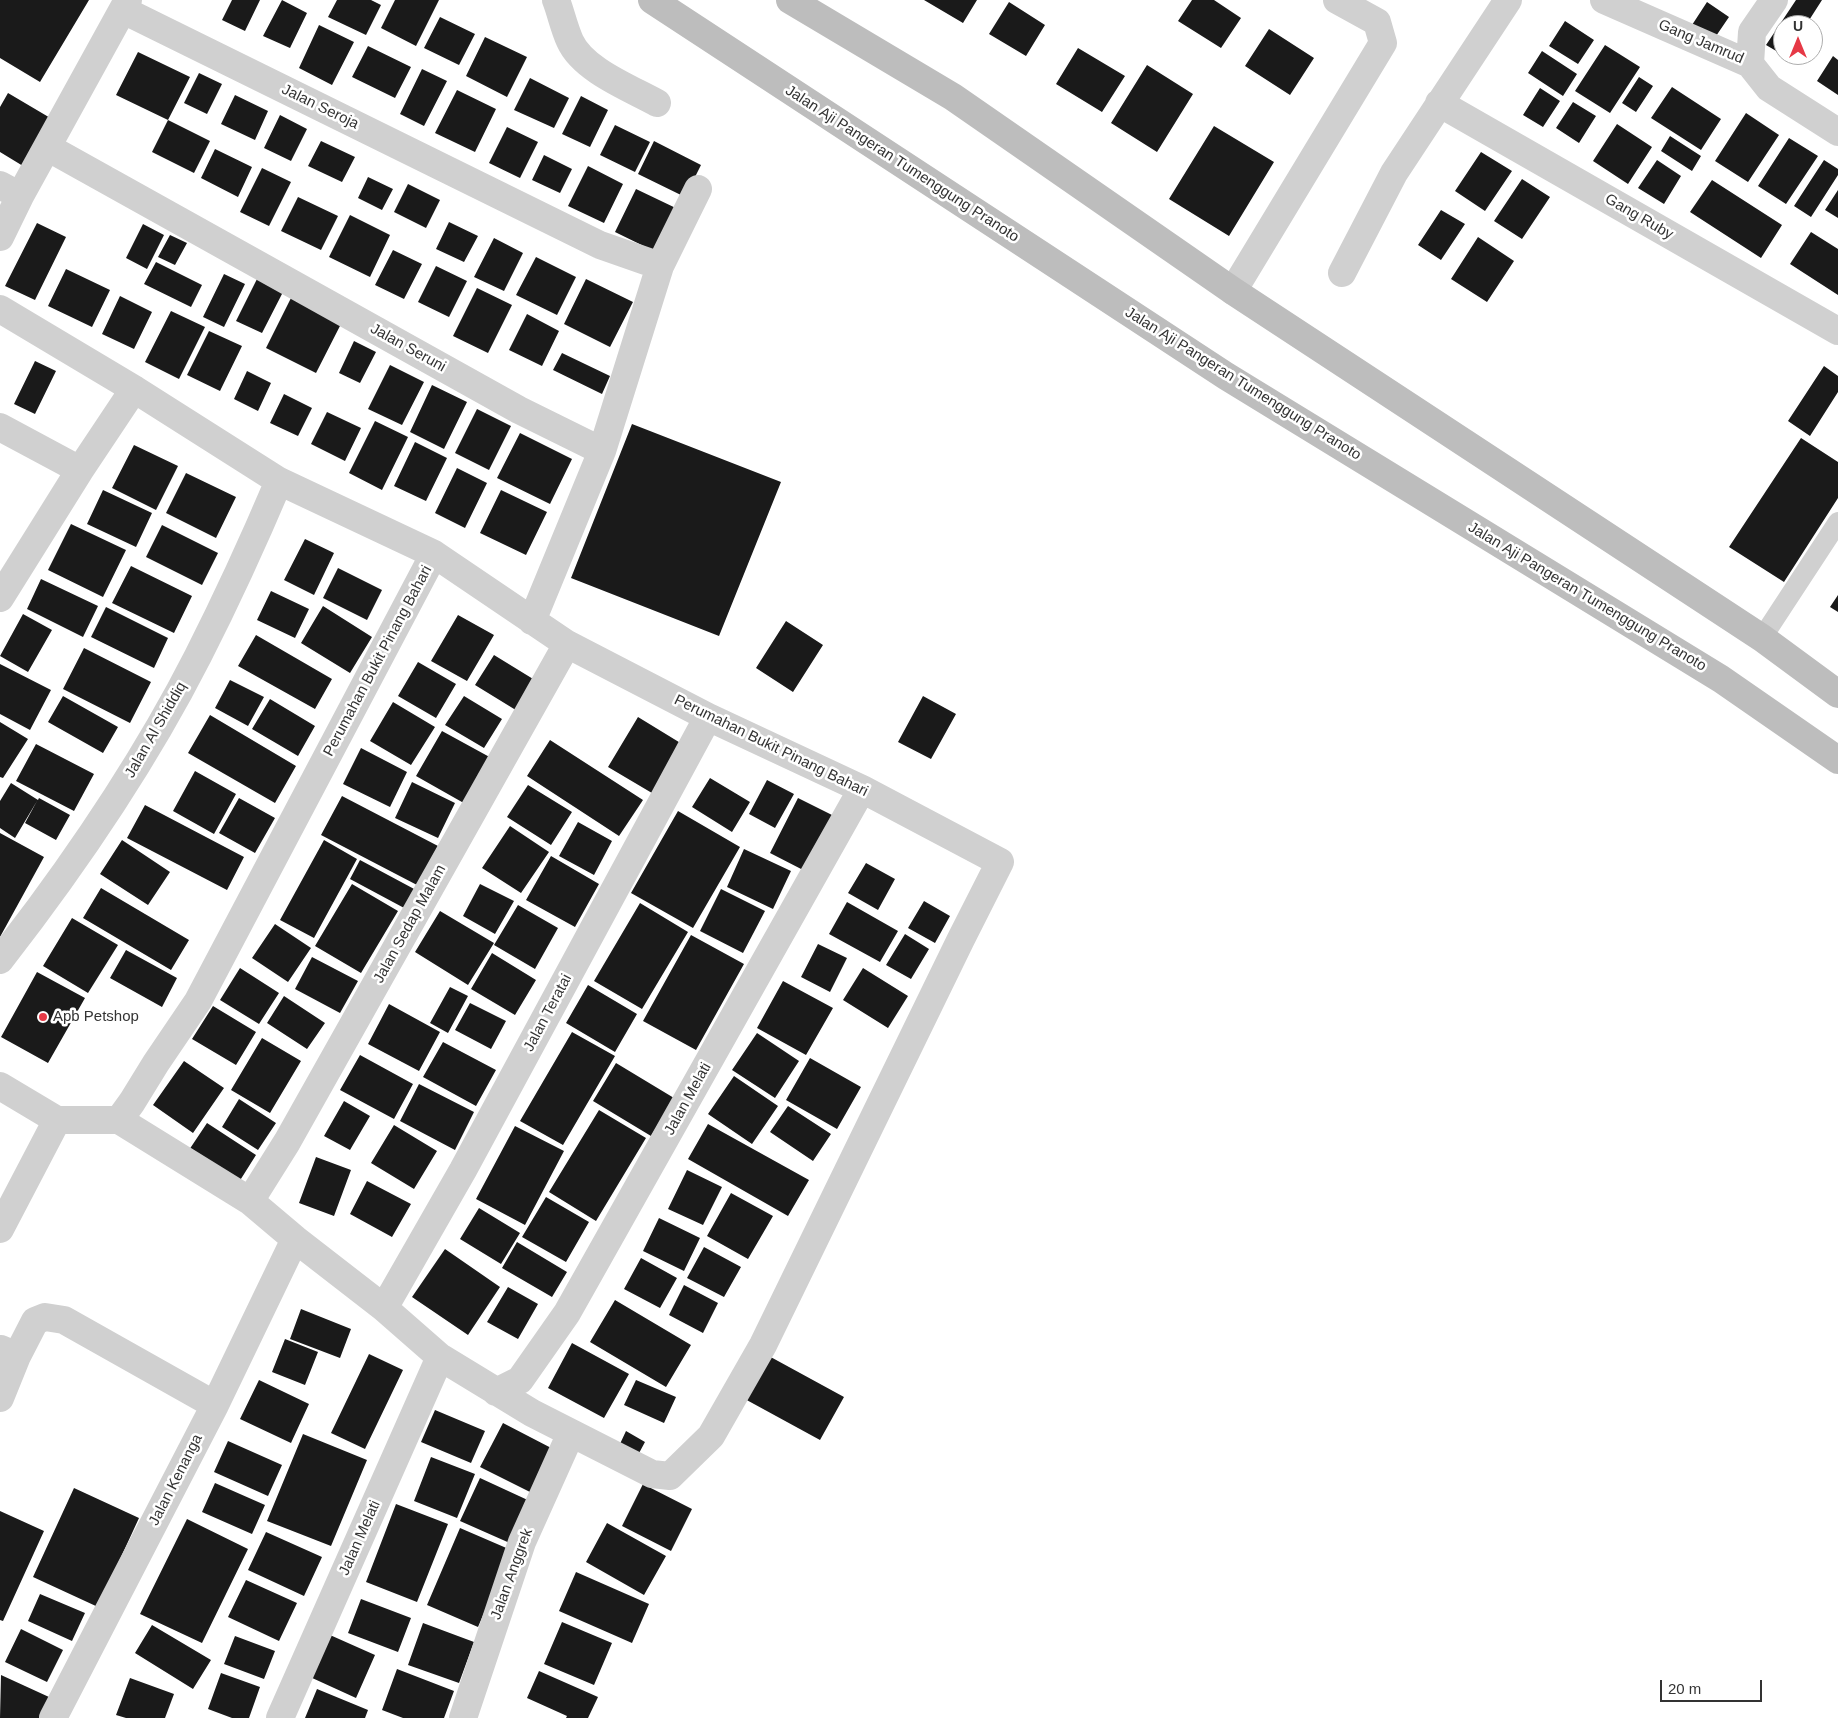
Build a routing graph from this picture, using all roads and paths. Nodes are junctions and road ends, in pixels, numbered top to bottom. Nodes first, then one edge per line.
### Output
1 (556, 0) edge
2 (652, 0) edge
3 (790, 0) edge
4 (1337, 0) edge
5 (1508, 0) edge
6 (1604, 0) edge
7 (1774, 0) edge
8 (125, 5) edge
9 (1750, 64) junction
10 (657, 104) dead end
11 (1440, 104) junction
12 (1838, 132) edge
13 (47, 147) junction
14 (698, 189) dead end
15 (10, 191) edge
16 (0, 237) edge
17 (660, 266) junction
18 (1342, 273) dead end
19 (1233, 291) junction
20 (0, 309) edge
21 (1838, 330) edge
22 (134, 389) junction
23 (0, 427) edge
24 (602, 451) junction
25 (80, 470) junction
26 (279, 481) junction
27 (1838, 522) edge
28 (434, 554) junction
29 (0, 598) edge
30 (532, 621) junction
31 (1762, 638) junction
32 (567, 644) junction
33 (1838, 694) edge
34 (708, 717) junction
35 (1838, 760) edge
36 (862, 789) junction
37 (0, 960) edge
38 (0, 1086) edge
39 (58, 1120) junction
40 (119, 1120) junction
41 (250, 1202) junction
42 (0, 1229) edge
43 (295, 1240) junction
44 (384, 1308) junction
45 (8, 1353) edge
46 (440, 1357) junction
47 (496, 1392) junction
48 (0, 1398) edge
49 (215, 1405) junction
50 (571, 1433) junction
51 (53, 1718) edge
52 (280, 1718) edge
53 (463, 1718) edge

1 - 10 street
2 - 35 main road, Jalan Aji Pangeran Tumenggung Pranoto
3 - 19 main road
4 - 19 street
5 - 11 street
6 - 9 street, Gang Jamrud
7 - 9 street
8 - 13 street, Jalan Seroja
8 - 17 street, Jalan Seroja
9 - 12 street, Gang Jamrud
11 - 18 street
11 - 21 street, Gang Ruby
13 - 15 street, Jalan Seroja
13 - 24 street, Jalan Seruni
14 - 17 street
15 - 16 street, Jalan Seroja
17 - 24 street
19 - 31 main road
20 - 22 street
22 - 25 street
22 - 26 street
23 - 25 street
24 - 30 street
25 - 29 street
26 - 28 street
26 - 37 street, Jalan Al Shiddiq
27 - 31 lane
28 - 30 street, Perumahan Bukit Pinang Bahari
28 - 40 street, Perumahan Bukit Pinang Bahari
30 - 32 street, Perumahan Bukit Pinang Bahari
31 - 33 main road
32 - 34 street, Perumahan Bukit Pinang Bahari
32 - 41 street, Jalan Sedap Malam
34 - 36 street, Perumahan Bukit Pinang Bahari
34 - 44 street, Jalan Teratai
36 - 47 street, Jalan Melati
36 - 50 street, Perumahan Bukit Pinang Bahari
38 - 39 street
39 - 40 street
39 - 42 street
40 - 41 street
41 - 43 street
43 - 44 street
43 - 49 street, Jalan Kenanga
44 - 46 street
45 - 48 street
45 - 49 street
46 - 47 street
46 - 52 street, Jalan Melati
47 - 50 street
49 - 51 street, Jalan Kenanga
50 - 53 street, Jalan Anggrek

